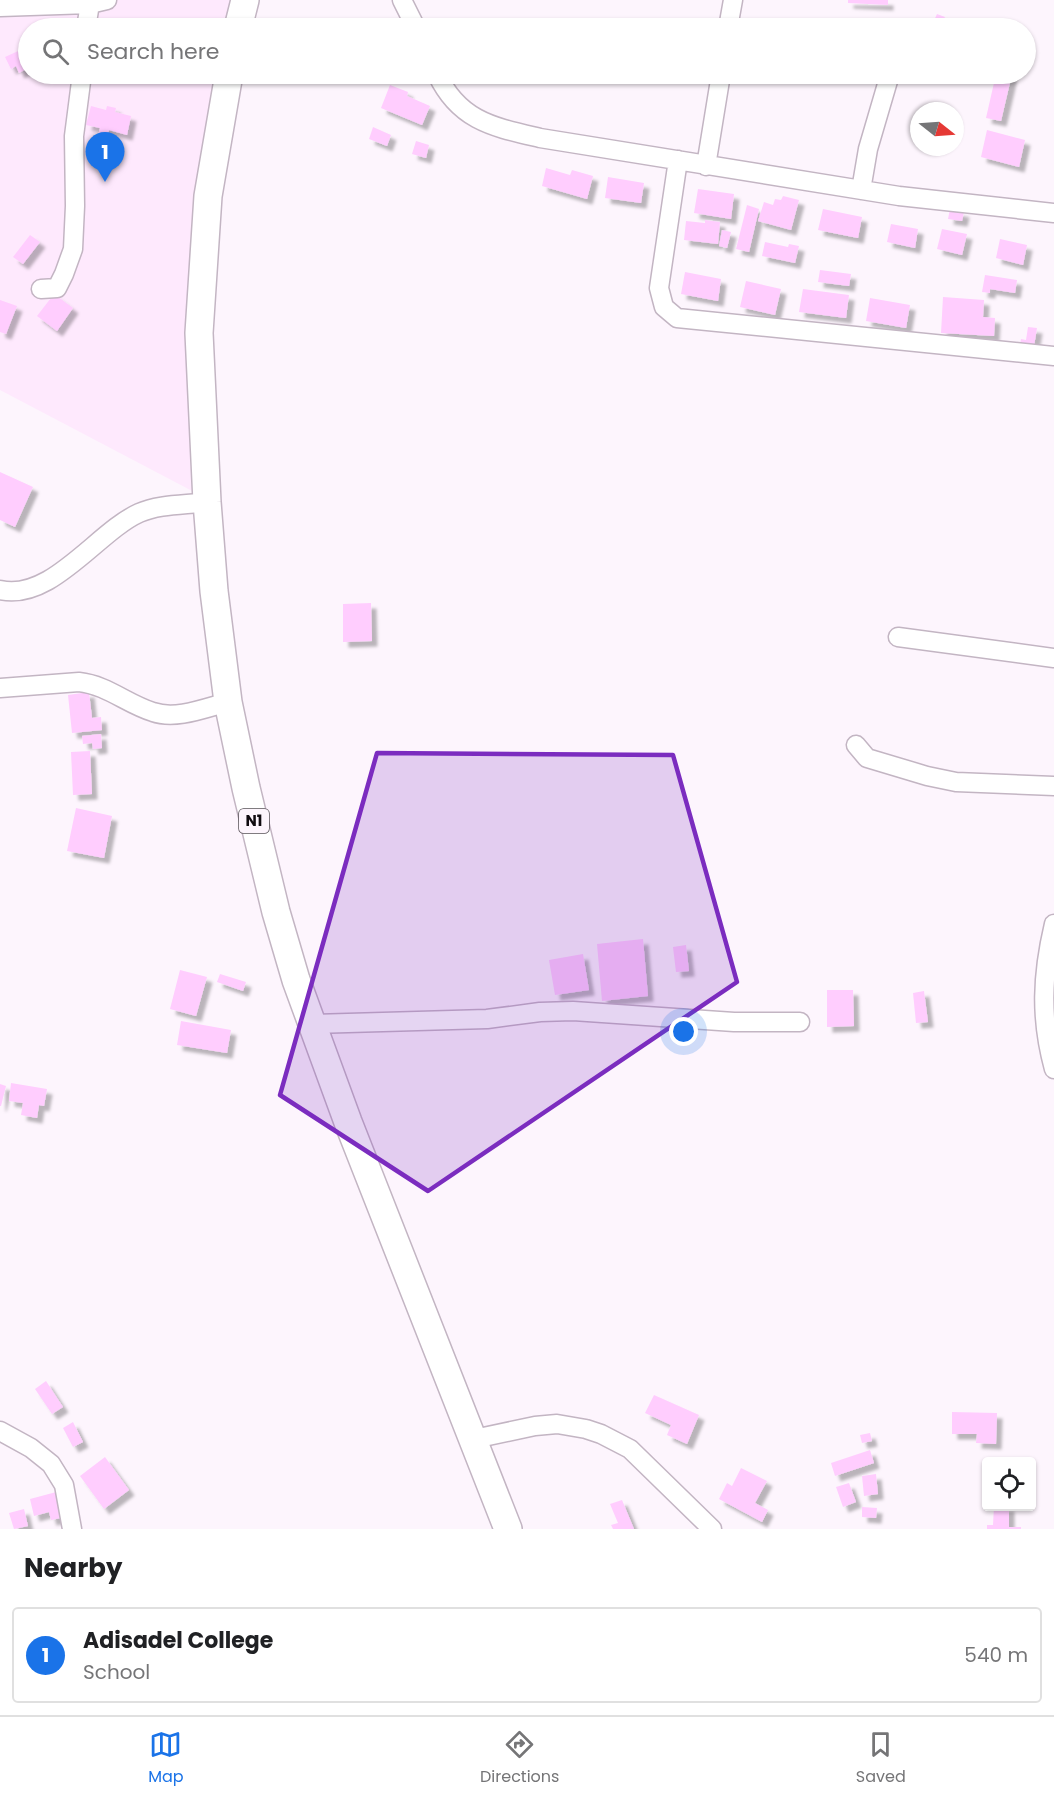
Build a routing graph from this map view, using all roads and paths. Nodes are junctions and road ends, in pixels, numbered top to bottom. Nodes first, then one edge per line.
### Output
1 (245, 0) edge
2 (402, 0) edge
3 (733, 0) edge
4 (99, 2) edge
5 (0, 7) edge
6 (91, 18) edge
7 (240, 18) edge
8 (411, 18) edge
9 (730, 18) edge
10 (81, 84) edge
11 (227, 84) edge
12 (442, 84) edge
13 (719, 84) edge
14 (887, 84) edge
15 (678, 160) junction
16 (706, 166) junction
17 (861, 189) junction
18 (1054, 213) edge
19 (41, 289) dead end
20 (1054, 356) edge
21 (207, 502) junction
22 (0, 590) edge
23 (898, 637) dead end
24 (1054, 658) edge
25 (0, 688) edge
26 (228, 702) junction
27 (856, 745) dead end
28 (1054, 786) edge
29 (1054, 924) edge
30 (800, 1022) dead end
31 (313, 1024) junction
32 (1054, 1069) edge
33 (0, 1431) edge
34 (474, 1439) junction
35 (72, 1529) edge
36 (508, 1529) edge
37 (712, 1529) edge

1 - 7 highway
2 - 8 street
3 - 9 street
4 - 5 street
4 - 6 street
10 - 19 street
11 - 21 highway, N1
12 - 15 street
13 - 16 street
14 - 17 street
15 - 16 street
15 - 20 street
16 - 17 street
17 - 18 street
21 - 22 street
21 - 26 highway, N1
23 - 24 street
25 - 26 street
26 - 31 highway, N1
27 - 28 street
29 - 32 street
30 - 31 street
31 - 34 highway, N1
33 - 35 street
34 - 36 highway, N1
34 - 37 street

